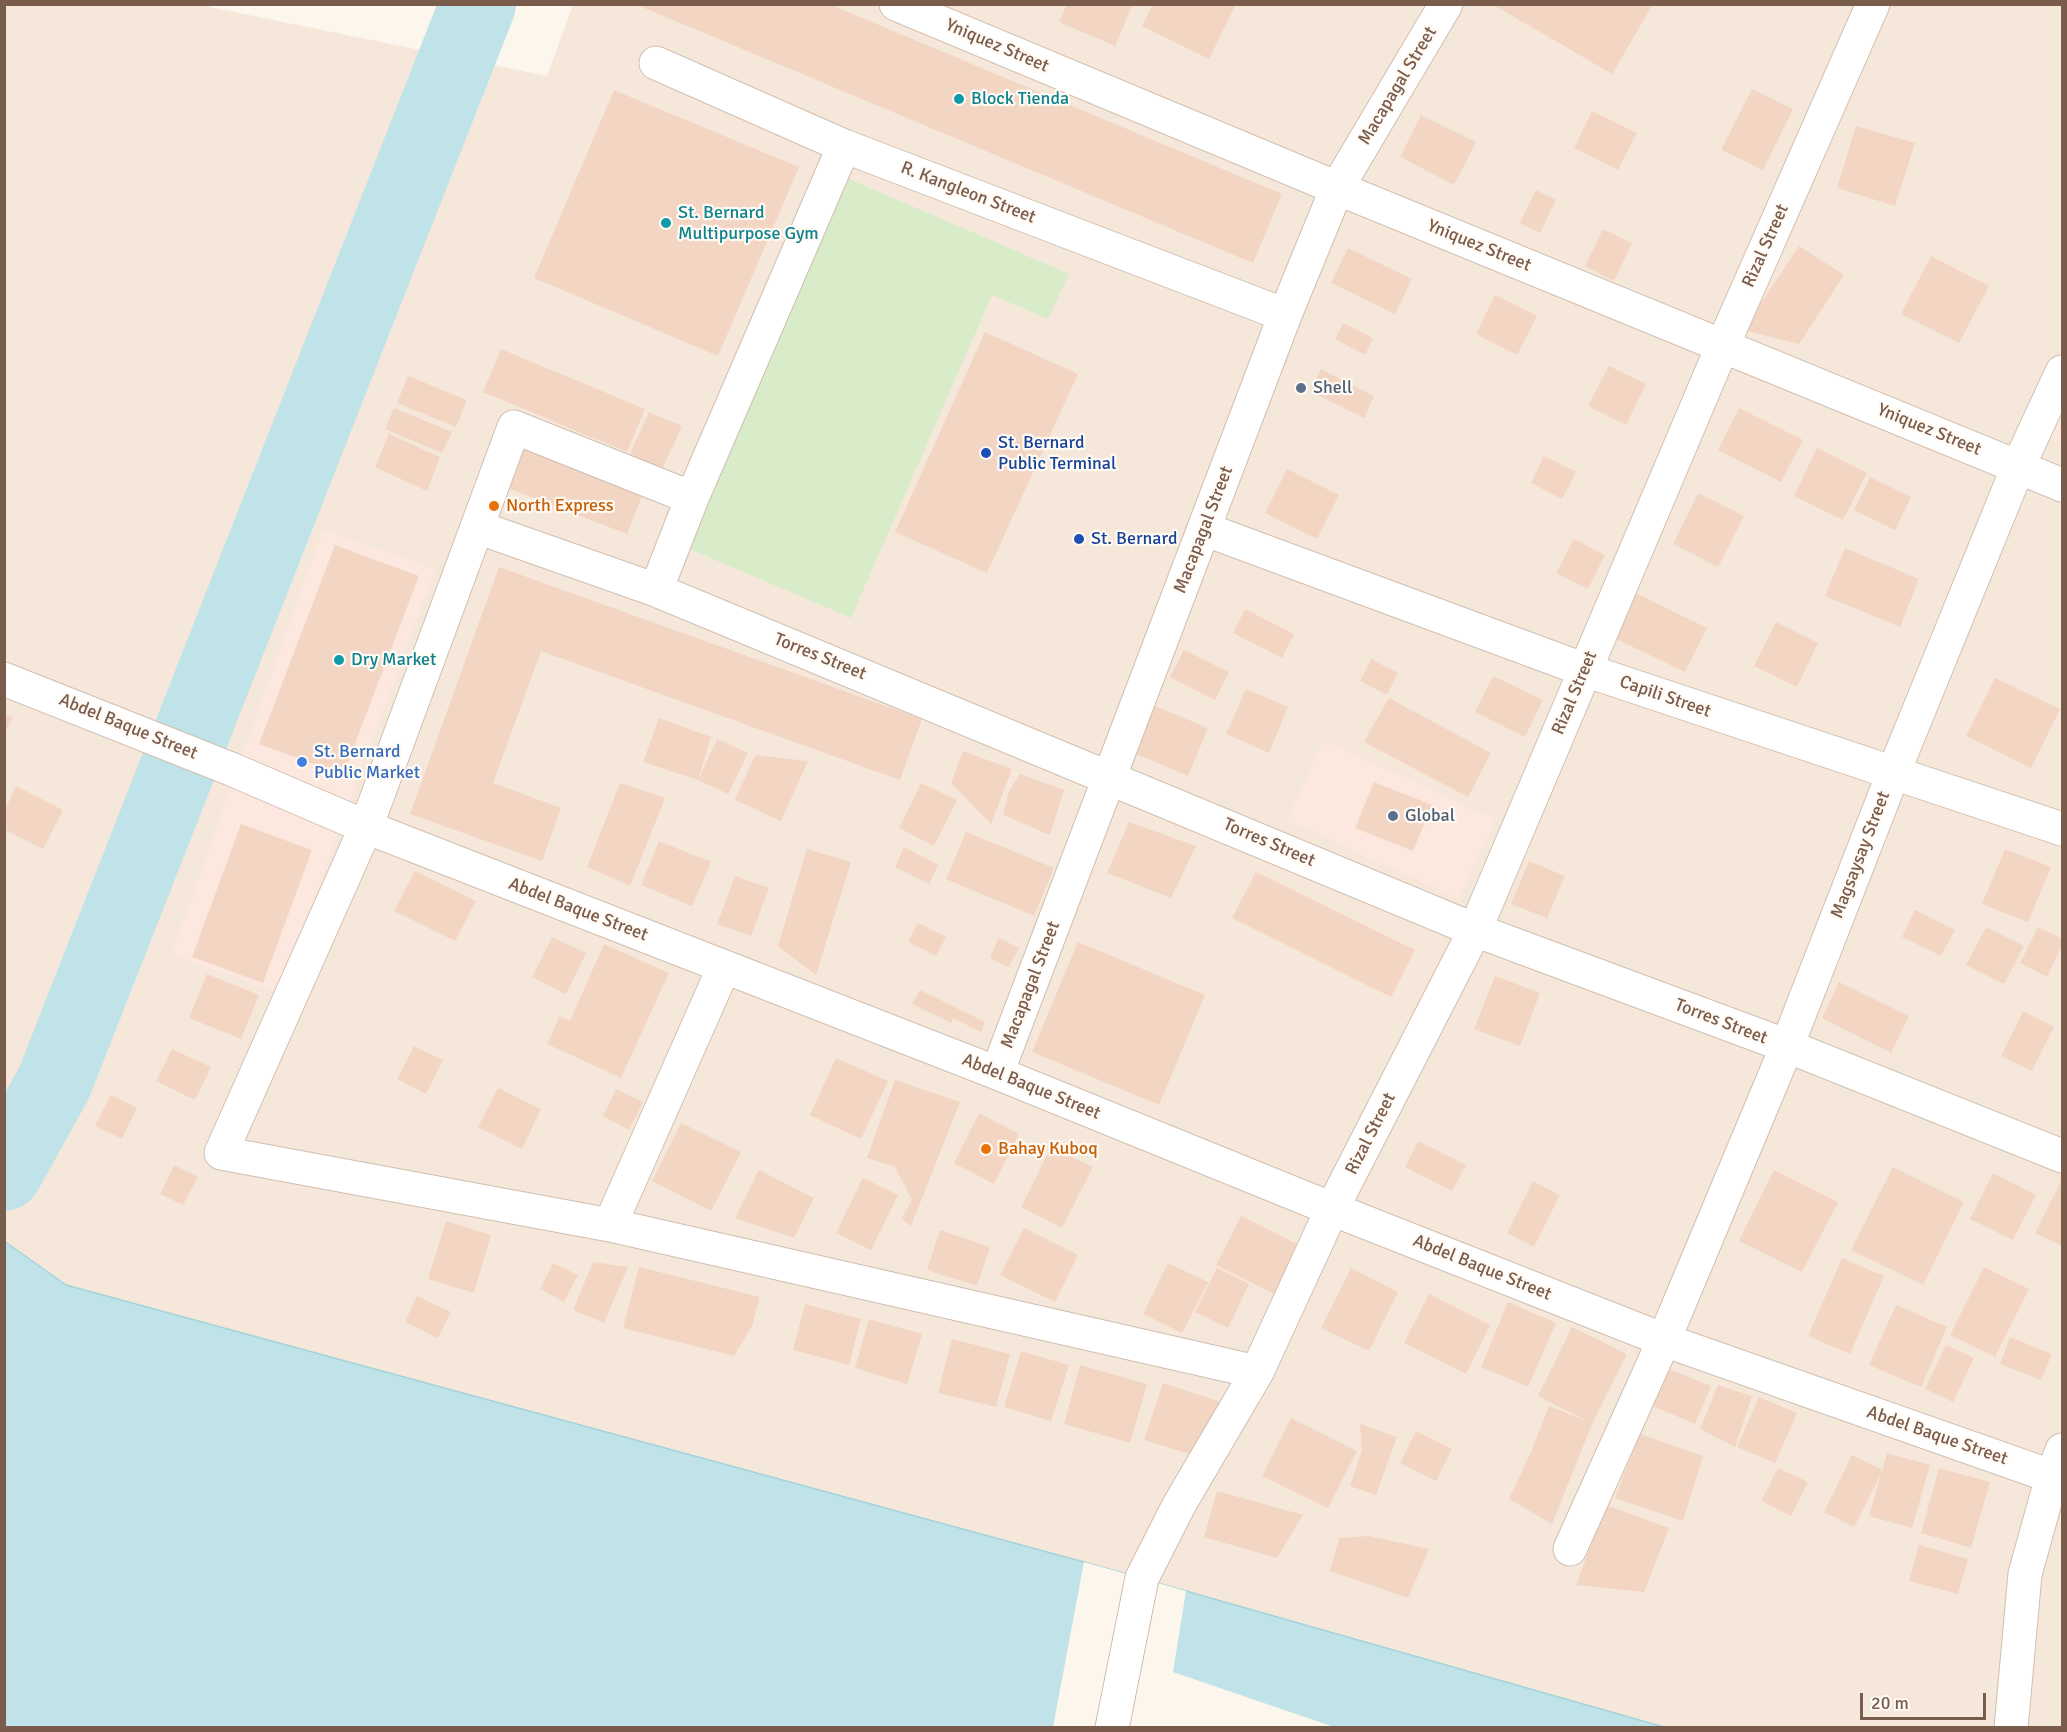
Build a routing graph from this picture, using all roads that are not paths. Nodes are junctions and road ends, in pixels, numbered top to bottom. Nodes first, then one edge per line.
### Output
1 (896, 4) edge
2 (1446, 4) edge
3 (1873, 4) edge
4 (656, 63) dead end
5 (844, 146) junction
6 (1337, 188) junction
7 (1285, 315) junction
8 (1722, 345) junction
9 (2062, 372) edge
10 (2018, 467) junction
11 (2062, 485) edge
12 (692, 498) junction
13 (477, 527) junction
14 (1204, 529) junction
15 (656, 590) junction
16 (1585, 670) junction
17 (4, 679) edge
18 (1893, 774) junction
19 (1110, 777) junction
20 (366, 827) junction
21 (2062, 829) edge
22 (1475, 930) junction
23 (724, 968) junction
24 (1787, 1046) junction
25 (997, 1073) junction
26 (2062, 1156) edge
27 (1332, 1209) junction
28 (610, 1225) junction
29 (1664, 1340) junction
30 (1257, 1372) junction
31 (2059, 1469) edge
32 (1570, 1549) dead end
33 (1112, 1728) edge
34 (2011, 1728) edge

1 - 6 street, Yniquez Street
2 - 6 street, Macapagal Street
3 - 8 street, Rizal Street
4 - 5 street, R. Kangleon Street
5 - 7 street, R. Kangleon Street
5 - 12 street
6 - 7 street, Macapagal Street
6 - 8 street, Yniquez Street
7 - 14 street, Macapagal Street
8 - 10 street, Yniquez Street
8 - 16 street, Rizal Street
9 - 10 street, Magsaysay Street
10 - 11 street, Yniquez Street
10 - 18 street, Magsaysay Street
12 - 13 street
12 - 15 street
13 - 15 street, Torres Street
13 - 20 street
14 - 16 street, Capili Street
14 - 19 street, Macapagal Street
15 - 19 street, Torres Street
16 - 18 street, Capili Street
16 - 22 street, Rizal Street
17 - 20 street, Abdel Baque Street
18 - 21 street, Capili Street
18 - 24 street, Magsaysay Street
19 - 22 street, Torres Street
19 - 25 street, Macapagal Street
20 - 23 street, Abdel Baque Street
20 - 28 street
22 - 24 street, Torres Street
22 - 27 street, Rizal Street
23 - 25 street, Abdel Baque Street
23 - 28 street
24 - 26 street, Torres Street
24 - 29 street, Magsaysay Street
25 - 27 street, Abdel Baque Street
27 - 29 street, Abdel Baque Street
27 - 30 street, Rizal Street
28 - 30 street
29 - 31 street, Abdel Baque Street
29 - 32 street, Magsaysay Street
30 - 33 street, Rizal Street
31 - 34 street

